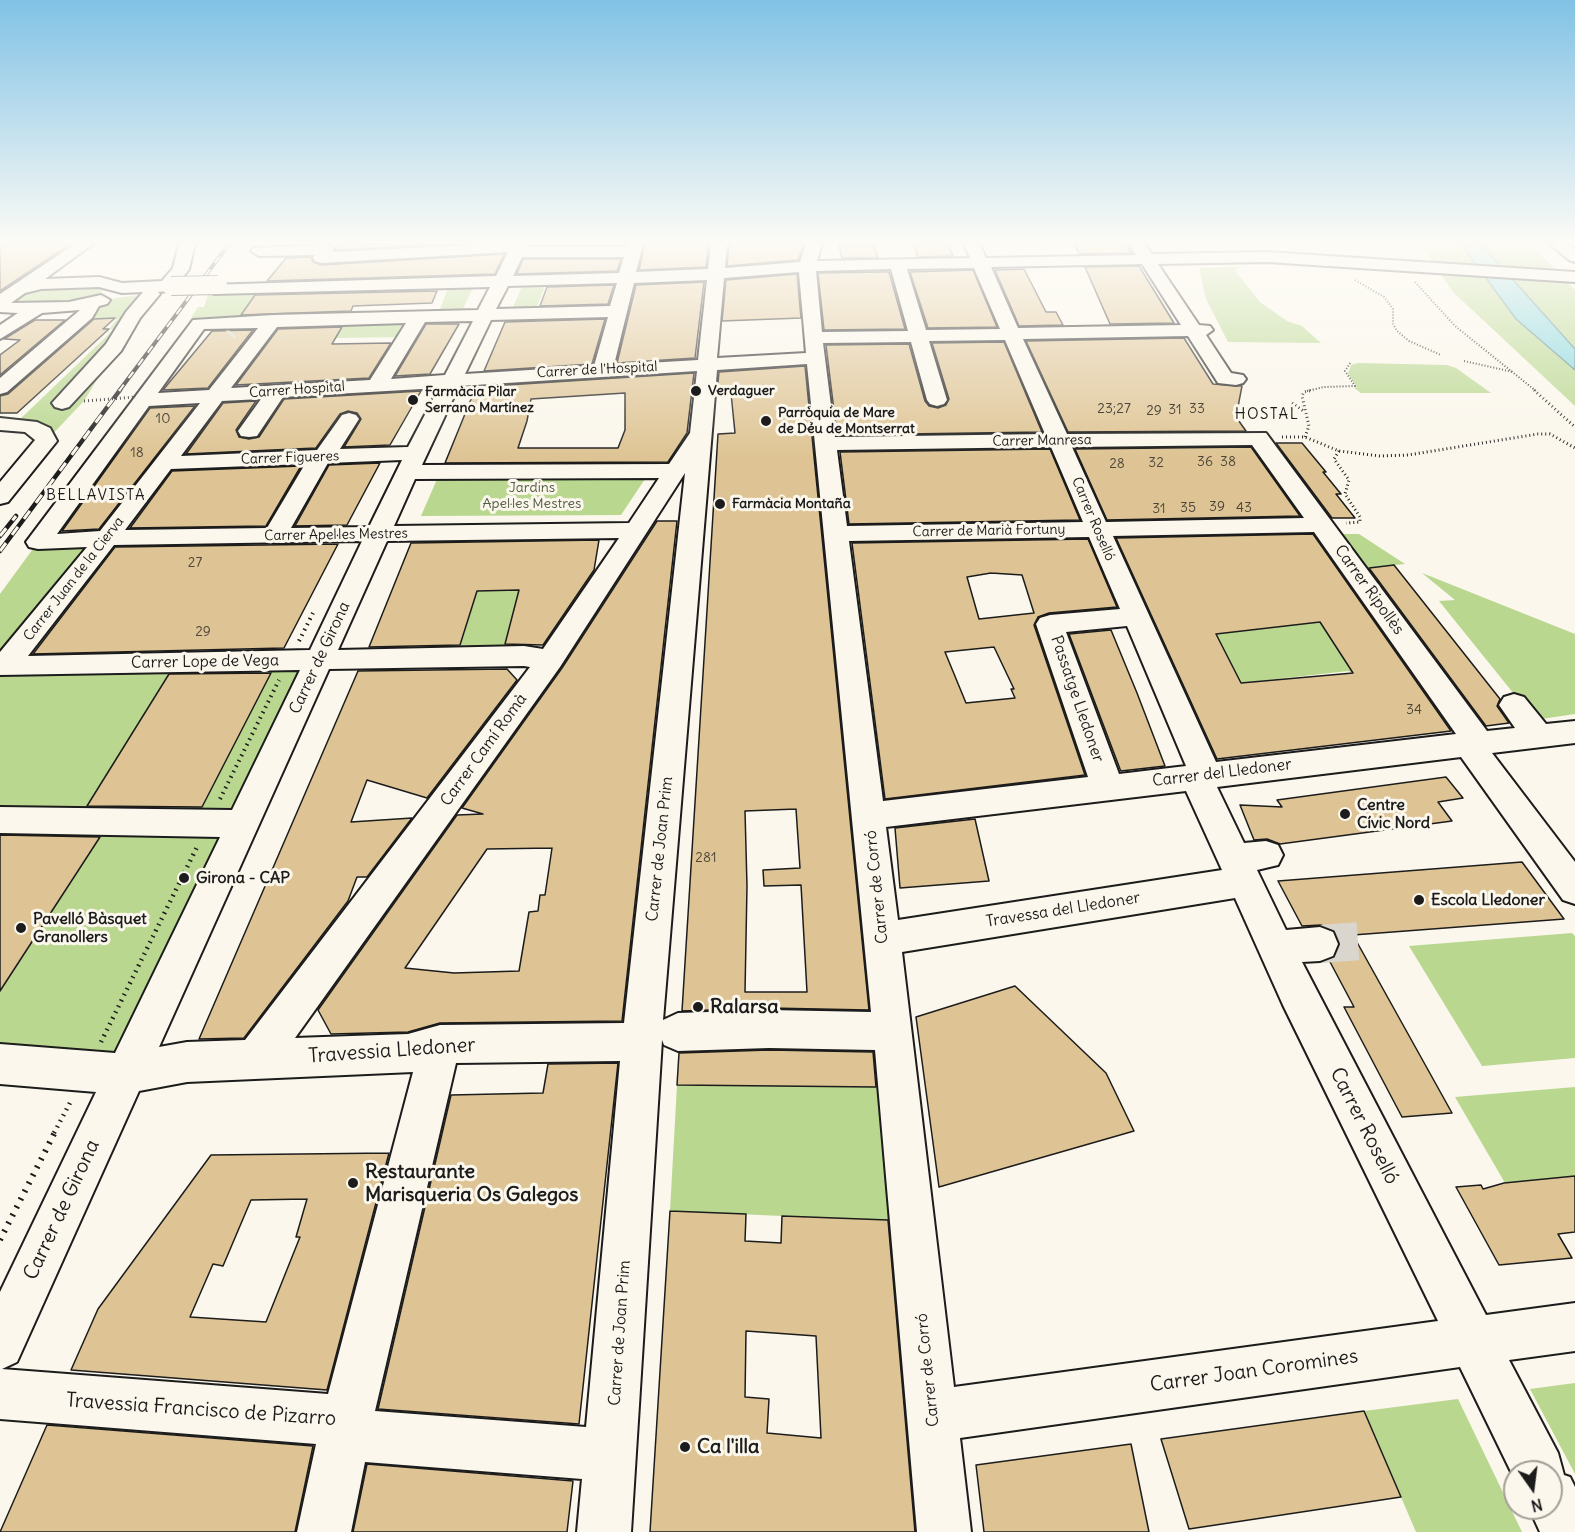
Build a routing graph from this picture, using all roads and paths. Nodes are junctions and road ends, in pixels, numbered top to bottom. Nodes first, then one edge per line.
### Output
1 (26, 315) edge
2 (84, 315) edge
3 (133, 315) edge
4 (303, 315) edge
5 (436, 315) edge
6 (484, 315) edge
7 (617, 315) edge
8 (711, 315) edge
9 (812, 315) edge
10 (912, 315) edge
11 (1004, 315) edge
12 (1189, 315) edge
13 (1393, 315) edge
14 (1445, 315) edge
15 (419, 316) joint
16 (271, 324) junction
17 (1199, 330) junction
18 (230, 331) tunnel mouth
19 (0, 333) edge
20 (1012, 334) junction
21 (918, 336) junction
22 (815, 348) junction
23 (1441, 355) dead end
24 (1464, 361) dead end
25 (1351, 362) dead end
26 (706, 364) junction
27 (603, 370) junction
28 (1517, 374) junction
29 (452, 379) junction
30 (1231, 379) dead end
31 (377, 385) junction
32 (0, 388) edge
33 (278, 391) junction
34 (216, 395) junction
35 (139, 398) junction
36 (937, 400) dead end
37 (84, 401) joint
38 (62, 403) junction
39 (1292, 403) dead end
40 (1305, 413) junction
41 (349, 419) dead end
42 (0, 423) edge
43 (30, 426) junction
44 (1575, 427) edge
45 (249, 431) dead end
46 (700, 433) junction
47 (1305, 437) junction
48 (1258, 438) junction
49 (1059, 441) junction
50 (826, 444) junction
51 (1575, 448) edge
52 (1340, 450) junction
53 (325, 457) junction
54 (164, 463) junction
55 (412, 463) junction
56 (316, 481) dead end
57 (676, 487) junction
58 (0, 497) edge
59 (299, 510) dead end
60 (1323, 525) junction
61 (635, 530) junction
62 (1098, 530) junction
63 (379, 534) junction
64 (834, 534) junction
65 (280, 535) junction
66 (107, 538) junction
67 (316, 606) dead end
68 (1134, 617) junction
69 (304, 660) junction
70 (550, 660) junction
71 (4, 666) joint
72 (1514, 705) dead end
73 (1575, 732) edge
74 (1538, 736) junction
75 (1473, 744) junction
76 (1201, 776) junction
77 (1107, 786) junction
78 (869, 816) junction
79 (0, 820) edge
80 (208, 823) junction
81 (243, 824) junction
82 (1248, 865) junction
83 (1575, 889) edge
84 (882, 939) junction
85 (1320, 944) tunnel mouth
86 (1275, 947) junction
87 (892, 1031) junction
88 (678, 1032) dead end
89 (625, 1042) dead end
90 (440, 1044) junction
91 (256, 1059) junction
92 (0, 1064) edge
93 (105, 1073) junction
94 (0, 1240) edge
95 (1575, 1327) edge
96 (1472, 1341) junction
97 (0, 1345) edge
98 (0, 1394) edge
99 (932, 1416) junction
100 (348, 1421) junction
101 (612, 1455) junction
102 (1533, 1460) edge
103 (324, 1532) edge
104 (604, 1532) edge
105 (944, 1532) edge

1 - 19 street
2 - 32 street
3 - 38 street
4 - 16 street
5 - 15 street
6 - 29 street, Carrer de Girona
7 - 27 street
8 - 26 street, Carrer de Joan Prim
9 - 22 street, Carrer de Corró
10 - 21 street
11 - 20 street, Carrer Roselló
12 - 17 street
13 - 23 path
14 - 28 path
15 - 31 street
16 - 18 street
16 - 34 street, Carrer Juan de la Cierva
16 - 35 street
17 - 20 street, Carrer de l'Hospital
17 - 30 street
20 - 21 street, Carrer de l'Hospital
20 - 49 street, Carrer Roselló
21 - 22 street, Carrer de l'Hospital
21 - 36 street
22 - 26 street, Carrer de l'Hospital
22 - 50 street, Carrer de Corró
24 - 28 path
25 - 40 path
26 - 27 street, Carrer de l'Hospital
26 - 46 street, Carrer de Joan Prim
27 - 29 street, Carrer de l'Hospital
28 - 44 path
29 - 31 street, Carrer Hospital
29 - 55 street, Carrer de Girona
31 - 33 street, Carrer Hospital
33 - 34 street, Carrer Hospital
33 - 45 street
34 - 35 street, Carrer Hospital
34 - 54 street, Carrer Juan de la Cierva
35 - 37 path, bridge
35 - 66 street, Carrer Apel·les Mestres
37 - 38 street
38 - 43 street
39 - 40 path
40 - 47 path
41 - 53 street
42 - 43 street
43 - 58 street
46 - 57 street, Carrer de Joan Prim
46 - 57 street, Carrer Camí Romà
47 - 48 path
47 - 52 path
48 - 49 street, Carrer Manresa
48 - 60 street, Carrer Ripollès
49 - 50 street, Carrer Manresa
49 - 62 street, Carrer Roselló
50 - 64 street, Carrer de Corró
51 - 52 path
52 - 60 path
53 - 54 street, Carrer Figueres
53 - 55 street, Carrer Figueres
53 - 56 street
53 - 65 street
54 - 66 street, Carrer Juan de la Cierva
55 - 57 street
55 - 63 street, Carrer de Girona
57 - 61 street, Carrer Camí Romà
57 - 101 street, Carrer de Joan Prim
59 - 65 street
60 - 62 street, Carrer de Marià Fortuny
60 - 75 street, Carrer Ripollès
61 - 63 street, Carrer Apel·les Mestres
61 - 70 street, Carrer Camí Romà
62 - 64 street, Carrer de Marià Fortuny
62 - 68 street, Carrer Roselló
63 - 65 street, Carrer Apel·les Mestres
63 - 69 street, Carrer de Girona
64 - 78 street, Carrer de Corró
65 - 66 street, Carrer Apel·les Mestres
66 - 71 street, Carrer Juan de la Cierva
67 - 69 path, Carrer de Girona
68 - 76 street, Carrer Roselló
68 - 77 street, Passatge Lledoner
69 - 70 street, Carrer Lope de Vega
69 - 71 street, Carrer Lope de Vega
69 - 80 path, Carrer de Girona
69 - 81 street, Carrer de Girona
70 - 91 street, Carrer Camí Romà
72 - 74 street
73 - 74 street, Carrer del Lledoner
74 - 75 street, Carrer del Lledoner
75 - 76 street, Carrer del Lledoner
75 - 83 street, Carrer Ripollès
76 - 77 street, Carrer del Lledoner
76 - 82 street, Carrer Roselló
77 - 78 street, Carrer del Lledoner
78 - 84 street, Carrer de Corró
79 - 80 street
80 - 81 street
80 - 93 path, Carrer de Girona
81 - 93 street, Carrer de Girona
82 - 84 street, Travessa del Lledoner
82 - 86 street, Carrer Roselló
84 - 87 street, Carrer de Corró
85 - 86 street
86 - 96 street, Carrer Roselló
87 - 88 street
87 - 99 street, Carrer de Corró
89 - 90 street, Travessia Lledoner
90 - 91 street, Travessia Lledoner
90 - 100 street
91 - 93 street, Travessia Lledoner
92 - 93 street
93 - 94 path, Carrer de Girona
93 - 97 street, Carrer de Girona
95 - 96 street, Carrer Joan Coromines
96 - 99 street, Carrer Joan Coromines
96 - 102 street, Carrer Roselló
98 - 100 street, Travessia Francisco de Pizarro
99 - 105 street, Carrer de Corró
100 - 101 street, Travessia Francisco de Pizarro
100 - 103 street
101 - 104 street, Carrer de Joan Prim

